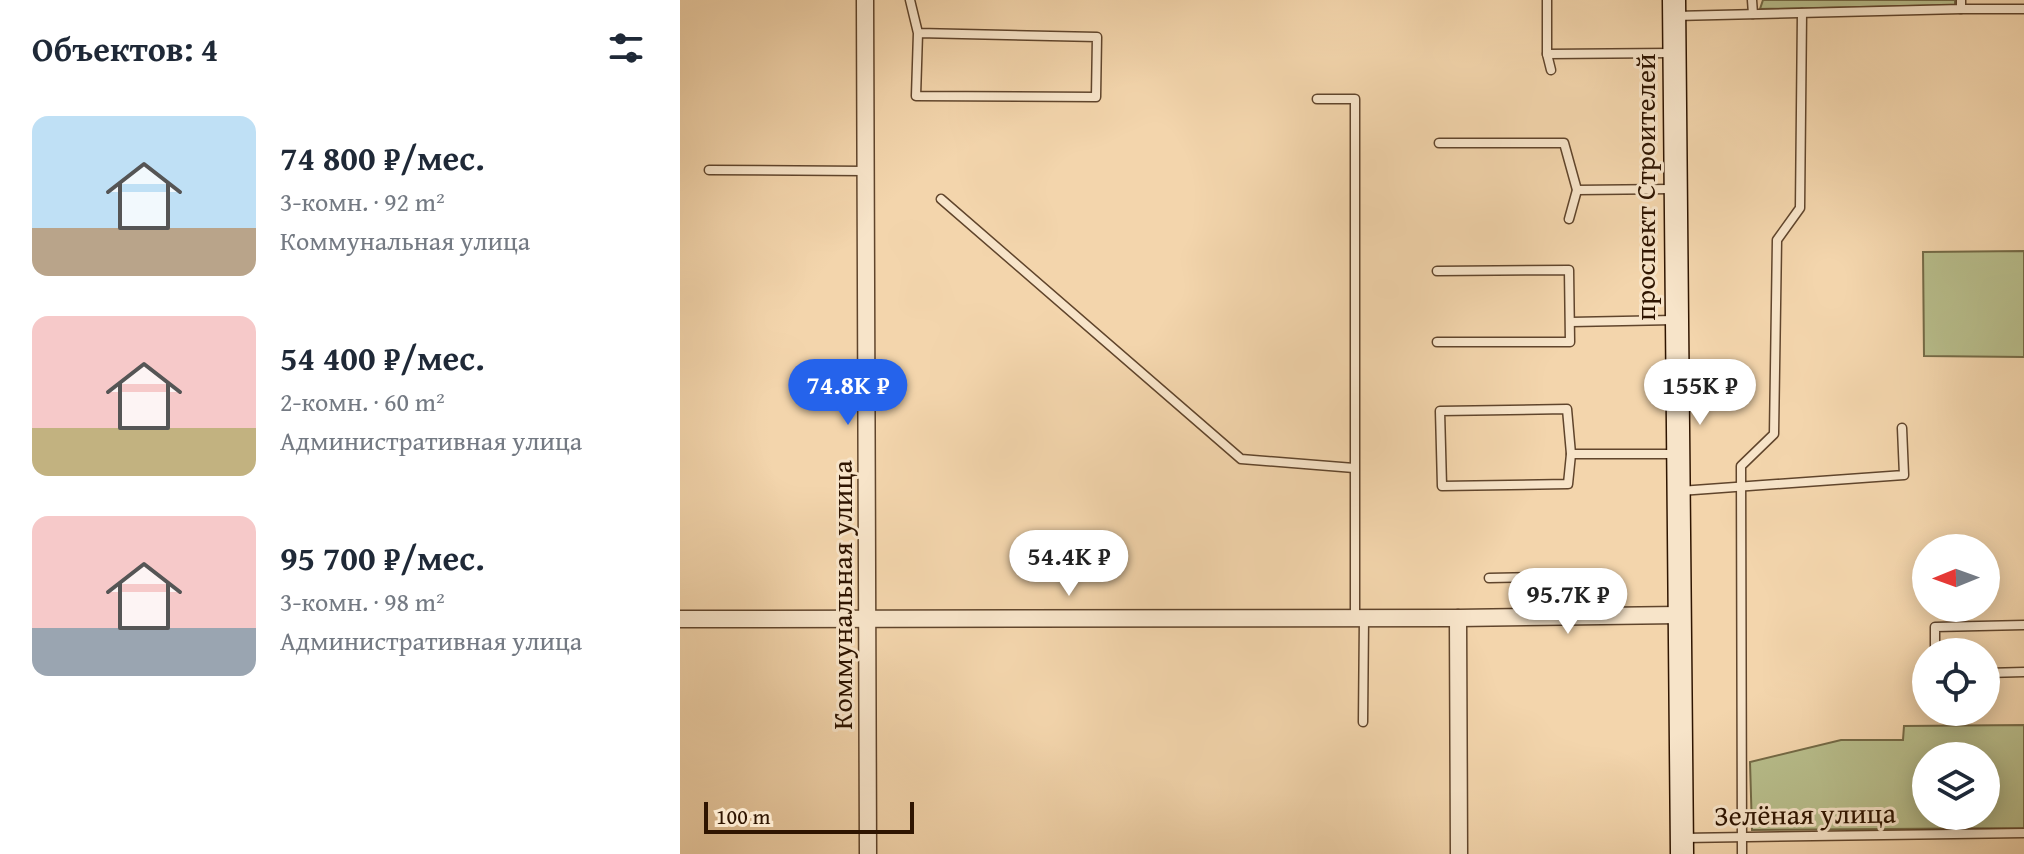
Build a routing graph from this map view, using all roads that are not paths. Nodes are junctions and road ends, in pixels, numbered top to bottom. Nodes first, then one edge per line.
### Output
1 (865, 0) edge
2 (910, 0) edge
3 (1547, 0) edge
4 (1752, 0) edge
5 (1961, 4) edge
6 (1674, 8) edge
7 (2024, 9) edge
8 (1802, 13) junction
9 (1753, 14) junction
10 (918, 33) junction
11 (1674, 53) junction
12 (1547, 54) junction
13 (1551, 70) dead end
14 (1317, 99) dead end
15 (1439, 143) dead end
16 (709, 170) dead end
17 (866, 171) junction
18 (1674, 189) junction
19 (1577, 190) junction
20 (941, 199) dead end
21 (1569, 219) dead end
22 (1437, 271) dead end
23 (1676, 320) junction
24 (1571, 322) junction
25 (1437, 342) dead end
26 (1902, 428) dead end
27 (1571, 454) junction
28 (1677, 454) junction
29 (1354, 468) junction
30 (1741, 489) junction
31 (1679, 491) junction
32 (1489, 578) dead end
33 (1679, 615) junction
34 (1580, 616) junction
35 (1359, 618) junction
36 (1458, 618) junction
37 (680, 619) edge
38 (869, 619) junction
39 (2024, 625) edge
40 (1935, 638) edge
41 (2024, 672) edge
42 (2000, 673) edge
43 (1363, 722) dead end
44 (2024, 833) edge
45 (1742, 836) junction
46 (1682, 846) edge
47 (868, 854) edge
48 (1459, 854) edge
49 (1742, 854) edge

1 - 17 street, Коммунальная улица
2 - 10 lane
3 - 12 lane
4 - 9 lane
5 - 7 lane
5 - 8 lane
6 - 9 lane
6 - 11 street, проспект Строителей
8 - 9 lane
8 - 30 lane
10 - 10 lane
11 - 12 lane
11 - 18 street, проспект Строителей
12 - 13 lane
14 - 29 lane
15 - 19 lane
16 - 17 lane
17 - 38 street, Коммунальная улица
18 - 19 lane
18 - 23 street, проспект Строителей
19 - 21 lane
20 - 29 lane
22 - 24 lane
23 - 24 lane
23 - 28 street, проспект Строителей
24 - 25 lane
26 - 30 lane
27 - 27 lane
27 - 28 lane
28 - 31 street, проспект Строителей
29 - 35 lane
30 - 31 lane
30 - 45 lane
31 - 33 street, проспект Строителей
32 - 34 lane
33 - 34 street
33 - 46 street, проспект Строителей
34 - 36 street
35 - 36 street
35 - 38 street
35 - 43 lane
36 - 48 street
37 - 38 street
38 - 47 street, Коммунальная улица
39 - 40 lane
41 - 42 lane
44 - 45 lane, Зелёная улица
45 - 46 lane, Зелёная улица
45 - 49 lane

